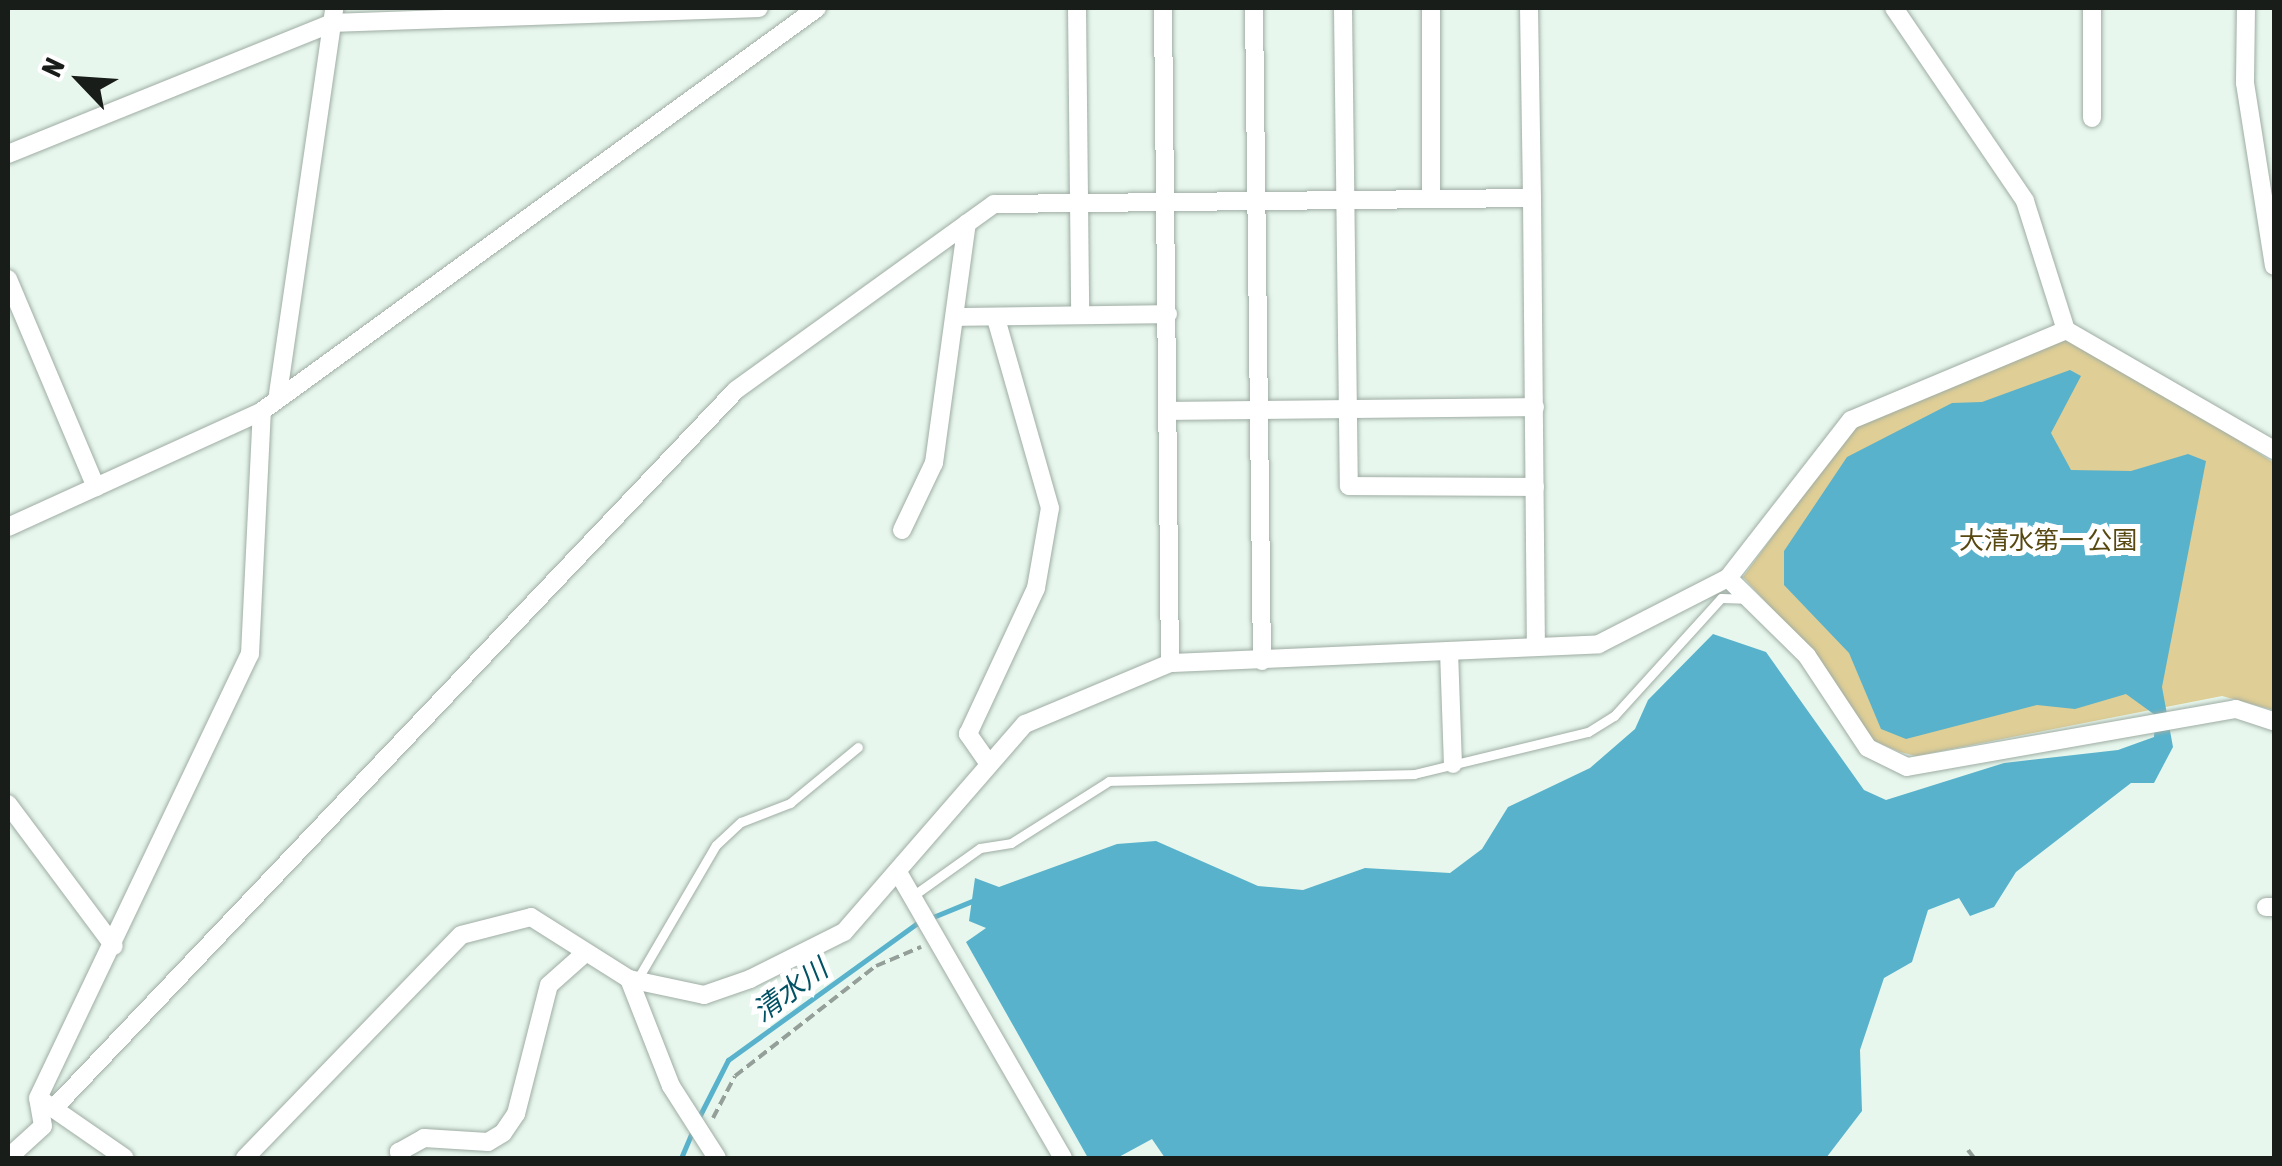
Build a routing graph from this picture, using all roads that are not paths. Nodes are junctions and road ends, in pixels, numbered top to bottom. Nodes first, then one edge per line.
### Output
1 (759, 8) edge
2 (816, 8) edge
3 (1077, 8) edge
4 (1163, 8) edge
5 (1254, 8) edge
6 (1343, 8) edge
7 (1431, 8) edge
8 (1529, 8) edge
9 (1894, 8) edge
10 (2092, 8) edge
11 (2246, 8) edge
12 (333, 15) edge
13 (2092, 118) dead end
14 (8, 154) edge
15 (1532, 198) junction
16 (1431, 199) junction
17 (1168, 200) junction
18 (1256, 201) junction
19 (1345, 201) junction
20 (1080, 205) junction
21 (967, 223) junction
22 (2274, 266) edge
23 (8, 279) edge
24 (1168, 314) junction
25 (1080, 315) junction
26 (955, 317) junction
27 (996, 318) junction
28 (2066, 330) junction
29 (278, 394) junction
30 (1535, 407) junction
31 (1348, 409) junction
32 (262, 411) junction
33 (1171, 412) junction
34 (1259, 413) junction
35 (2274, 449) edge
36 (1535, 486) junction
37 (96, 487) junction
38 (8, 527) edge
39 (902, 530) dead end
40 (1728, 578) junction
41 (1756, 603) junction
42 (1536, 646) junction
43 (1449, 650) junction
44 (1262, 661) junction
45 (1170, 663) junction
46 (2274, 721) edge
47 (858, 747) dead end
48 (989, 764) junction
49 (1453, 764) junction
50 (8, 804) edge
51 (898, 874) junction
52 (917, 900) junction
53 (114, 946) junction
54 (584, 954) junction
55 (633, 980) junction
56 (46, 1103) junction
57 (1056, 1156) edge
58 (8, 1158) edge
59 (126, 1158) edge
60 (245, 1158) edge
61 (402, 1158) edge
62 (717, 1158) edge

1 - 12 street
2 - 29 street
3 - 20 street
4 - 17 street
5 - 18 street
6 - 19 street
7 - 16 street
8 - 15 street
9 - 28 street
10 - 13 street
11 - 22 street
12 - 14 street
12 - 29 street
15 - 16 street
15 - 30 street
16 - 19 street
17 - 18 street
17 - 20 street
17 - 24 street
18 - 19 street
18 - 34 street
19 - 31 street
20 - 21 street
20 - 25 street
21 - 26 street
21 - 56 street
23 - 37 street
24 - 25 street
24 - 33 street
25 - 27 street
26 - 27 street
26 - 39 street
27 - 48 street
28 - 35 street
28 - 40 street
29 - 32 street
30 - 31 street
30 - 36 street
31 - 34 street
31 - 36 street
32 - 37 street
32 - 53 street
33 - 34 street
33 - 45 street
34 - 44 street
36 - 42 street
37 - 38 street
40 - 41 street
40 - 42 street
41 - 46 street
41 - 49 lane
42 - 43 street
43 - 44 street
43 - 49 street
44 - 45 street
45 - 48 street
47 - 55 lane
48 - 51 street
49 - 52 lane
50 - 53 street
51 - 52 street
51 - 55 street
52 - 57 street
53 - 56 street
54 - 55 street
54 - 60 street
54 - 61 street
55 - 62 street
56 - 58 street
56 - 59 street

